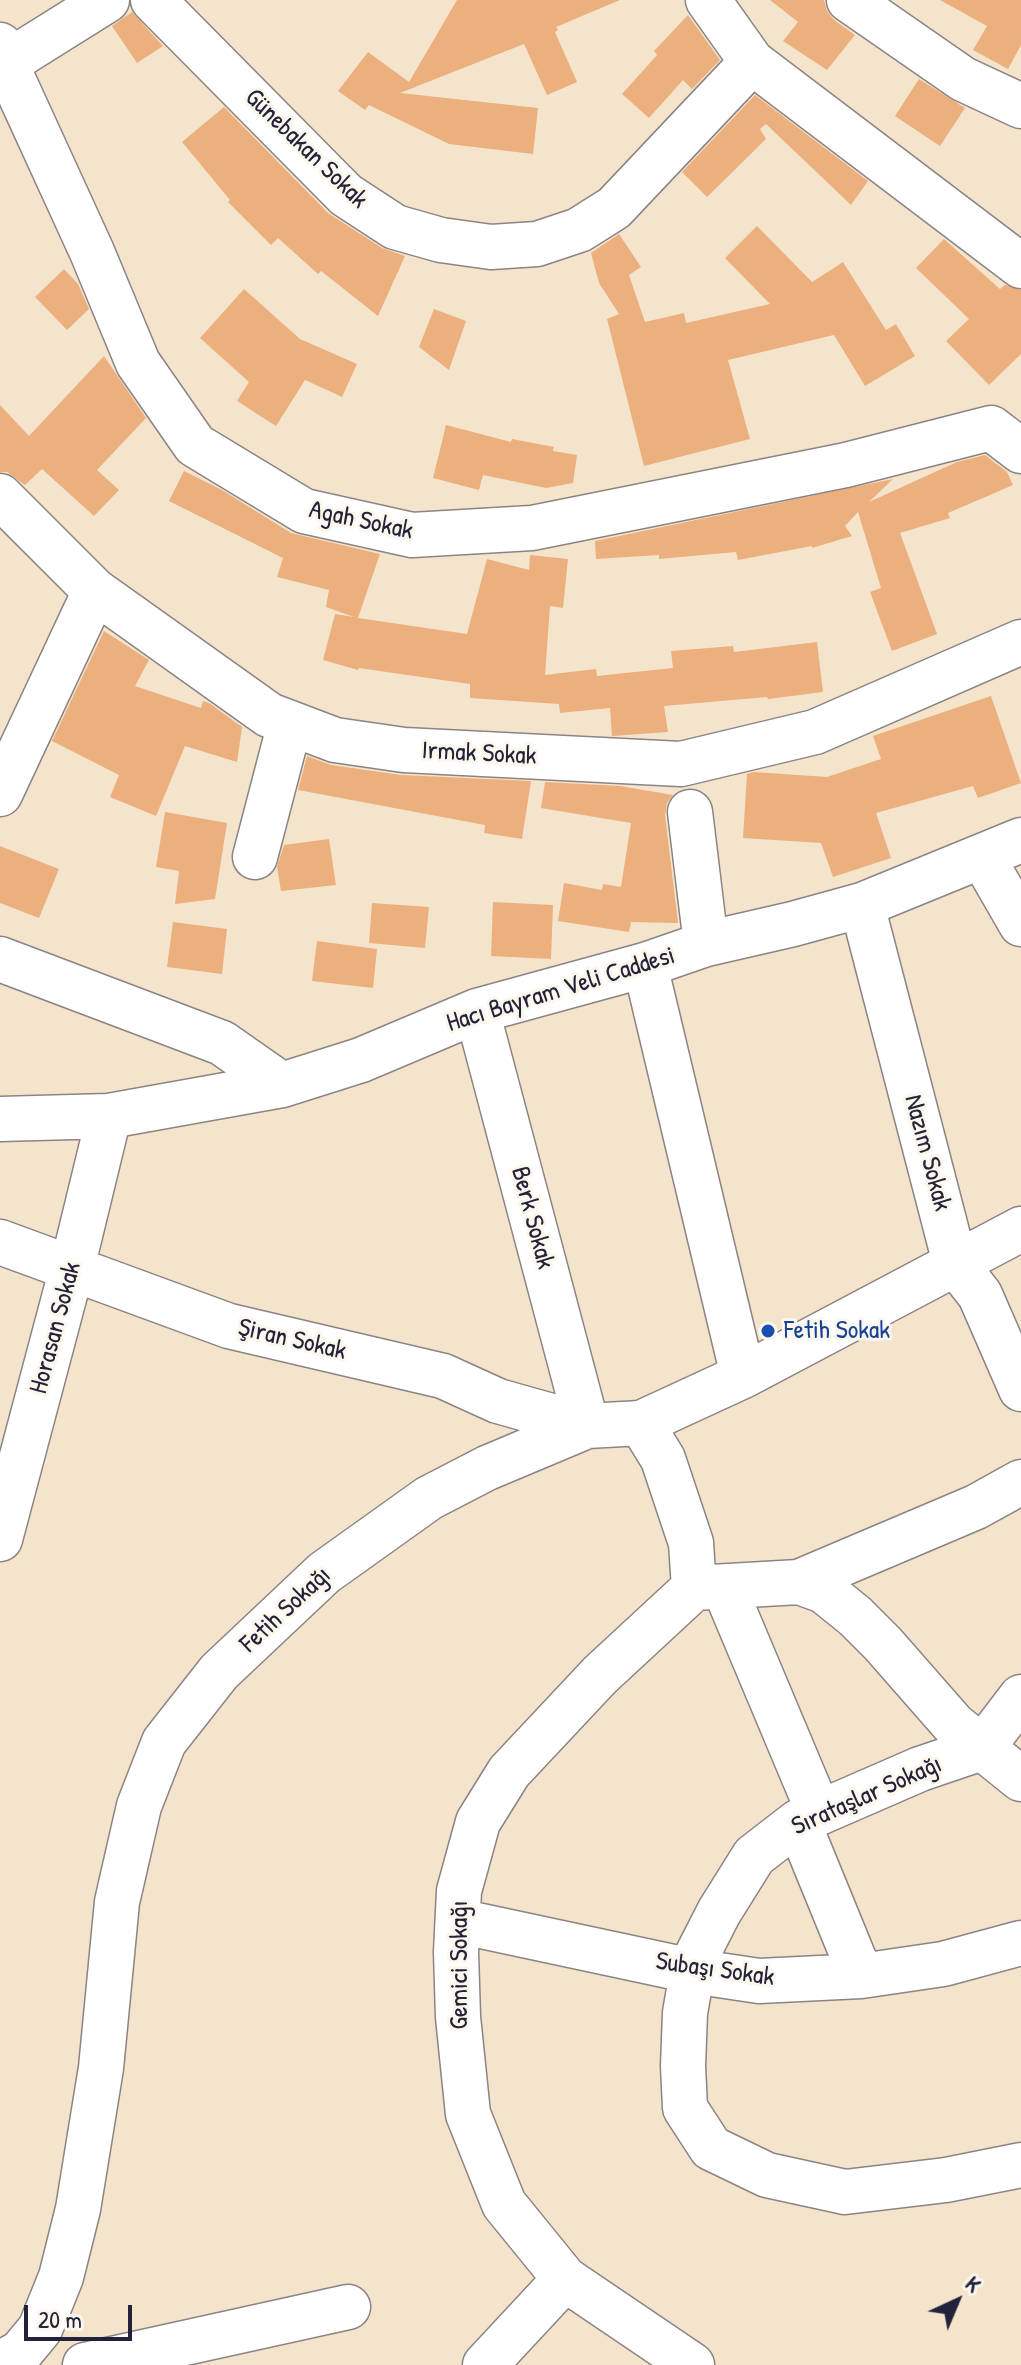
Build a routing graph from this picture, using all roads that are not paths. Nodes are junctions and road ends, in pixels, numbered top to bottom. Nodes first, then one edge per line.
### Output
1 (107, 0) edge
2 (153, 0) edge
3 (708, 0) edge
4 (849, 0) edge
5 (2, 59) edge
6 (752, 62) junction
7 (1021, 106) edge
8 (1021, 266) edge
9 (1021, 451) edge
10 (0, 496) edge
11 (95, 591) junction
12 (1021, 642) edge
13 (290, 723) junction
14 (0, 794) edge
15 (690, 812) dead end
16 (1002, 849) edge
17 (255, 857) dead end
18 (862, 905) junction
19 (1021, 924) edge
20 (706, 944) junction
21 (0, 959) edge
22 (645, 965) junction
23 (477, 1011) junction
24 (282, 1085) junction
25 (109, 1116) junction
26 (0, 1119) edge
27 (1021, 1229) edge
28 (0, 1242) edge
29 (955, 1263) junction
30 (72, 1268) junction
31 (743, 1376) junction
32 (1021, 1389) edge
33 (641, 1423) junction
34 (587, 1426) junction
35 (1021, 1482) edge
36 (3, 1513) edge
37 (799, 1582) junction
38 (709, 1587) junction
39 (1021, 1697) edge
40 (982, 1748) junction
41 (1021, 1779) edge
42 (808, 1817) junction
43 (458, 1921) junction
44 (1021, 1943) edge
45 (692, 1971) junction
46 (861, 1976) junction
47 (1021, 2165) edge
48 (565, 2279) junction
49 (348, 2307) dead end
50 (41, 2347) edge
51 (0, 2364) edge
52 (85, 2365) edge
53 (485, 2365) edge
54 (692, 2365) edge

1 - 5 street
2 - 6 street, Günebakan Sokak
3 - 6 street
4 - 7 street
5 - 9 street, Agah Sokak
6 - 8 street
10 - 11 street, Irmak Sokak
11 - 13 street, Irmak Sokak
11 - 14 street
12 - 13 street, Irmak Sokak
13 - 17 street
15 - 20 street
16 - 18 street, Hacı Bayram Veli Caddesi
16 - 19 street
18 - 20 street, Hacı Bayram Veli Caddesi
18 - 29 street, Nazım Sokak
20 - 22 street, Hacı Bayram Veli Caddesi
21 - 24 street
22 - 23 street, Hacı Bayram Veli Caddesi
22 - 31 street
23 - 24 street, Hacı Bayram Veli Caddesi
23 - 34 street, Berk Sokak
24 - 25 street, Hacı Bayram Veli Caddesi
25 - 26 street, Hacı Bayram Veli Caddesi
25 - 30 street, Horasan Sokak
27 - 29 street, Fetih Sokağı
28 - 30 street, Şiran Sokak
29 - 31 street, Fetih Sokağı
29 - 32 street, Nazım Sokak
30 - 34 street, Şiran Sokak
30 - 36 street, Horasan Sokak
31 - 33 street, Fetih Sokağı
33 - 34 street, Fetih Sokağı
33 - 38 street
34 - 50 street, Fetih Sokağı
35 - 37 street
37 - 38 street
37 - 40 street
38 - 42 street
38 - 43 street, Gemici Sokağı
39 - 40 street
40 - 41 street
40 - 42 street, Sırataşlar Sokağı
42 - 45 street, Sırataşlar Sokağı
42 - 46 street
43 - 45 street, Subaşı Sokak
43 - 48 street, Gemici Sokağı
44 - 46 street, Subaşı Sokak
45 - 46 street, Subaşı Sokak
45 - 47 street, Sırataşlar Sokağı
48 - 53 street
48 - 54 street, Gemici Sokağı
49 - 52 street
50 - 51 street, Fetih Sokağı

